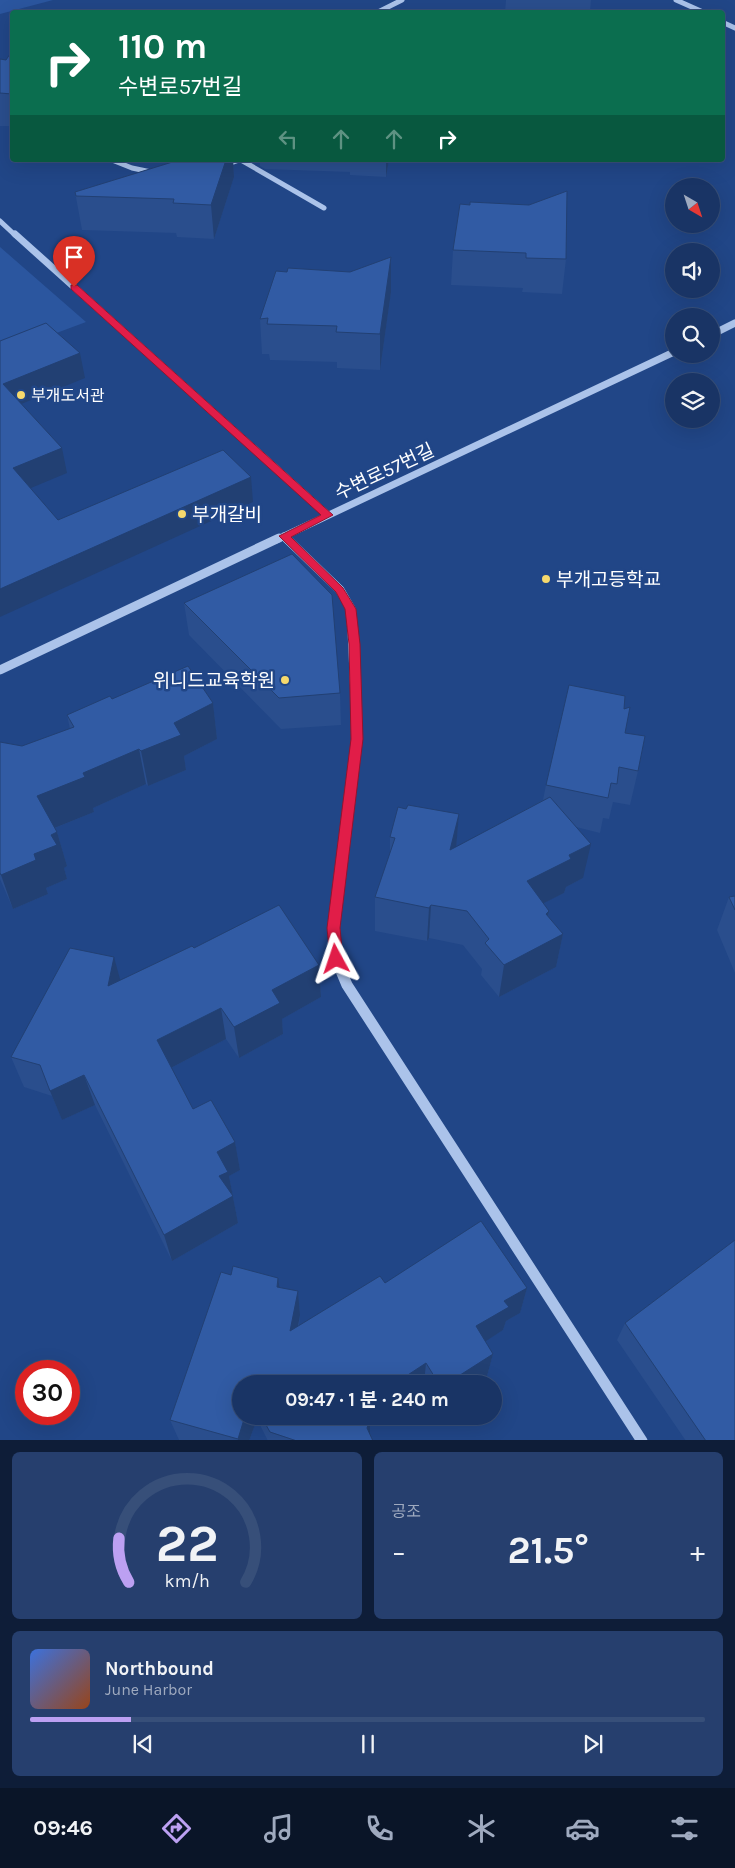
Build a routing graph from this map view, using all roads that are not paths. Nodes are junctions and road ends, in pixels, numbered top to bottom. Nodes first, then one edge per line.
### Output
1 (402, 0) edge
2 (676, 0) edge
3 (382, 10) edge
4 (698, 10) edge
5 (117, 162) edge
6 (234, 162) edge
7 (244, 162) edge
8 (216, 168) edge
9 (168, 173) edge
10 (324, 208) dead end
11 (0, 221) edge
12 (735, 323) edge
13 (720, 330) edge
14 (665, 356) edge
15 (328, 515) junction
16 (284, 536) junction
17 (0, 670) edge
18 (642, 1440) edge

1 - 3 street
2 - 4 street
5 - 9 street
6 - 8 street
7 - 10 street
11 - 15 street
12 - 13 street
14 - 15 street, 수변로57번길
15 - 16 street, 수변로57번길
16 - 17 street, 수변로57번길
16 - 18 street

